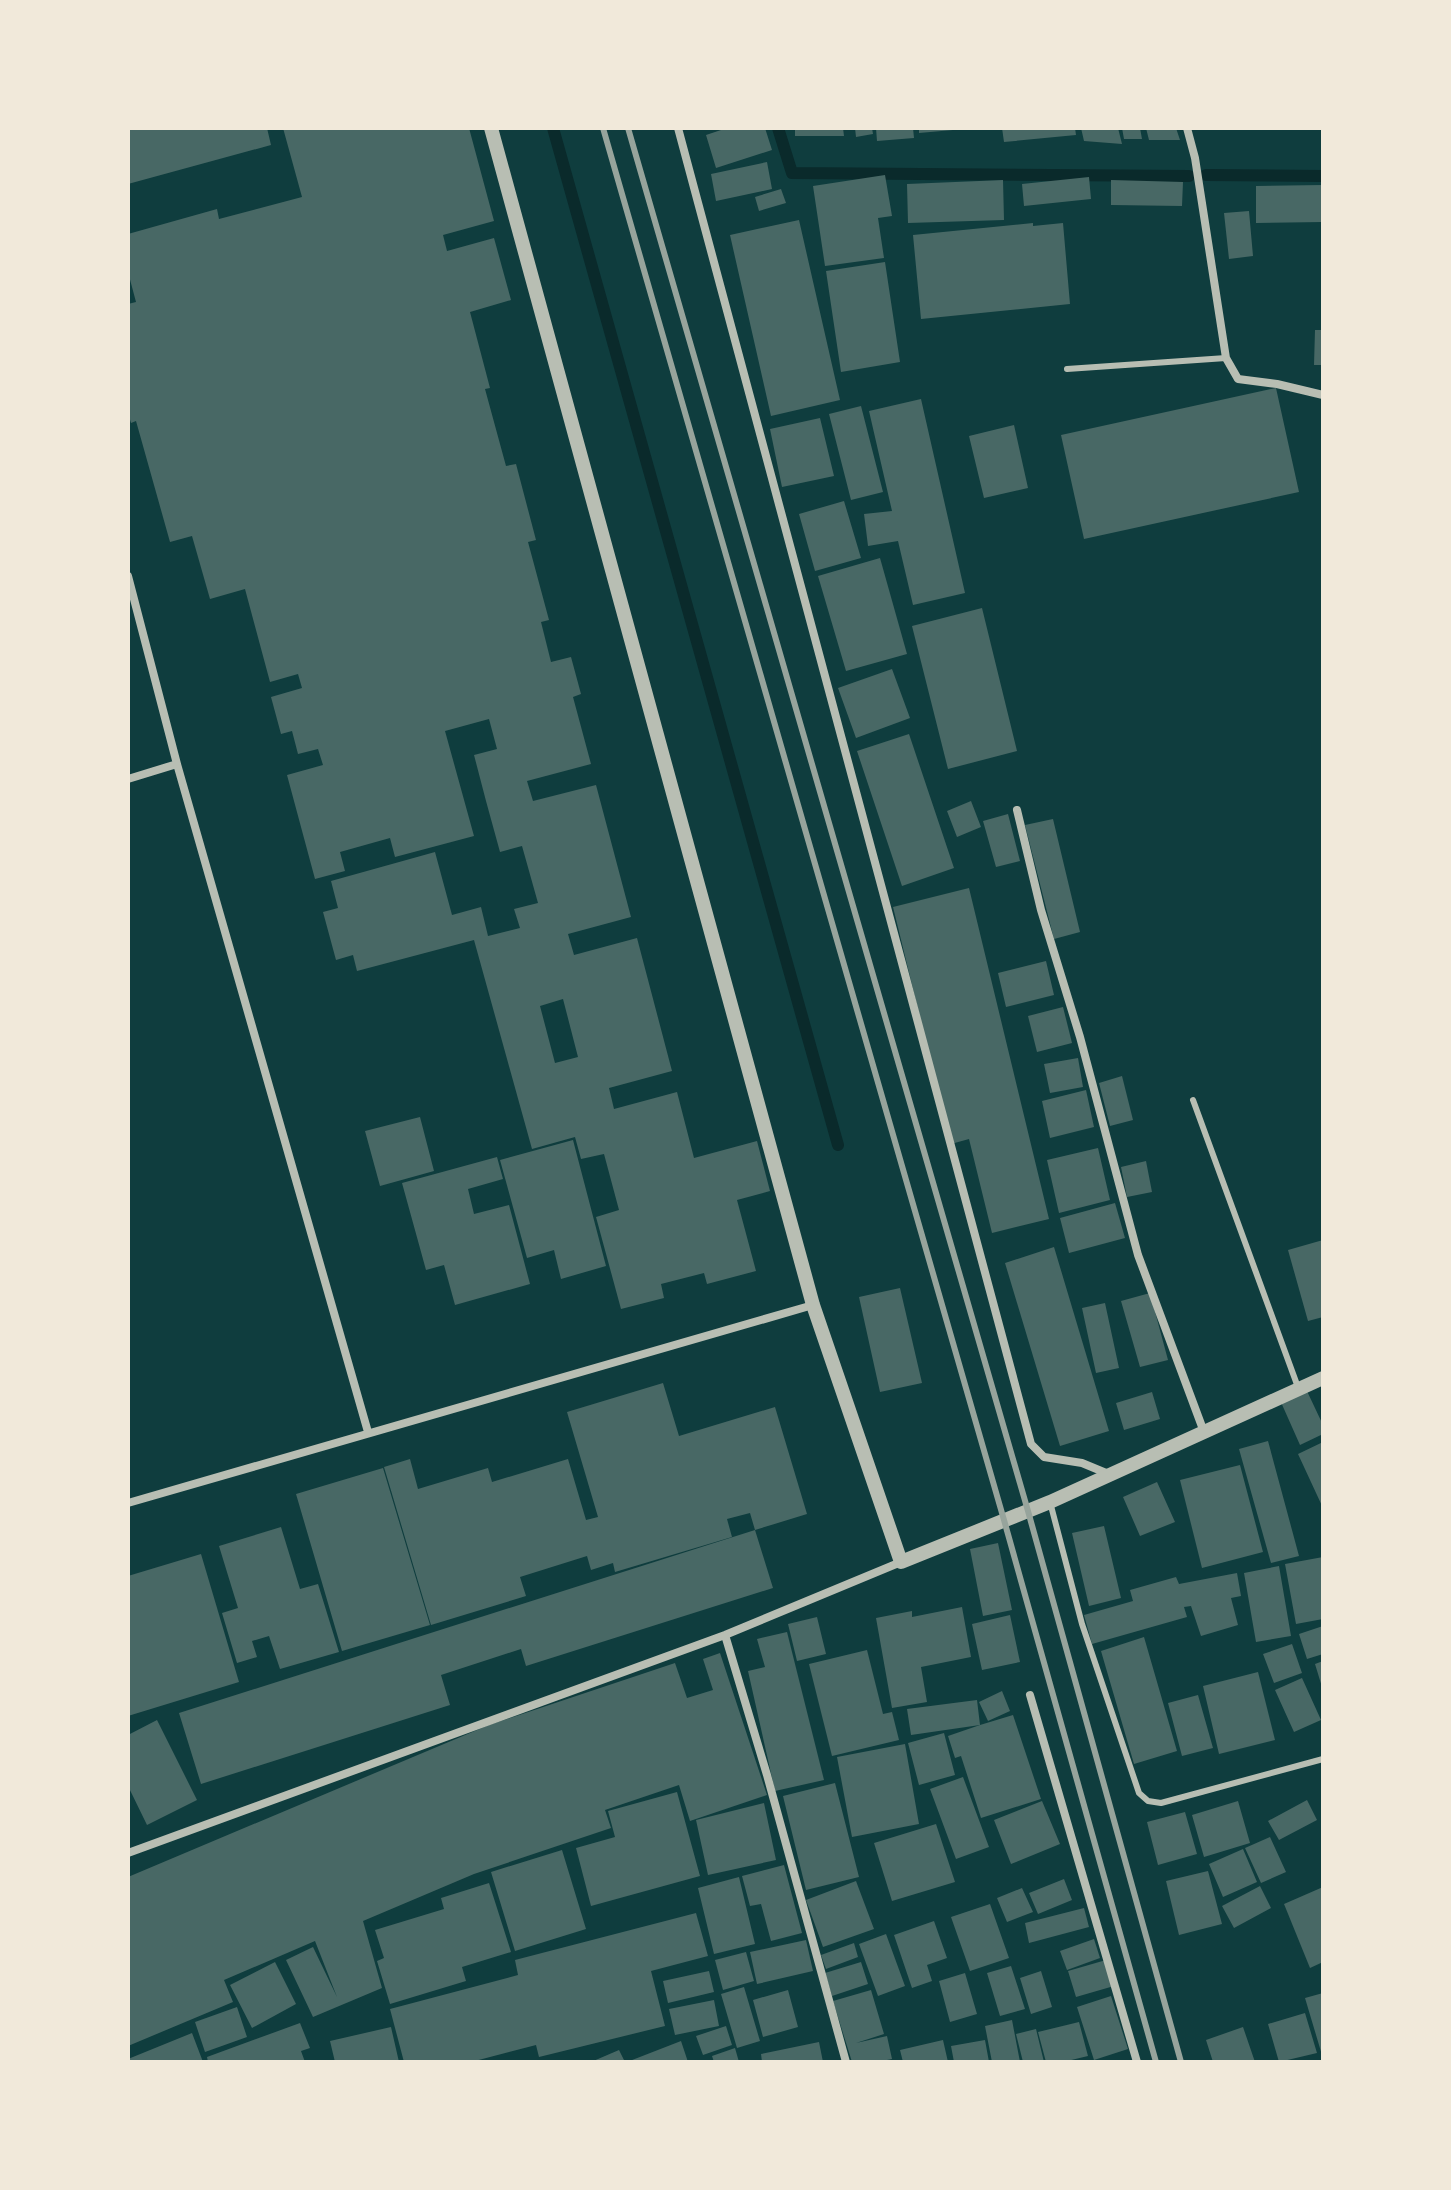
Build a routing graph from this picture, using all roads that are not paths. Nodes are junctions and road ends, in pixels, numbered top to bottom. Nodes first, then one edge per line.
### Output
1 (491, 128) edge
2 (678, 128) edge
3 (1187, 128) edge
4 (1226, 358) junction
5 (1067, 369) dead end
6 (1323, 395) edge
7 (128, 576) edge
8 (177, 764) junction
9 (128, 779) edge
10 (1017, 810) dead end
11 (1193, 1100) dead end
12 (813, 1305) junction
13 (1323, 1378) edge
14 (1299, 1390) junction
15 (368, 1432) junction
16 (1204, 1433) junction
17 (1111, 1475) junction
18 (1050, 1502) junction
19 (128, 1503) edge
20 (901, 1562) junction
21 (725, 1635) junction
22 (1030, 1695) dead end
23 (1323, 1759) edge
24 (128, 1853) edge
25 (846, 2062) edge
26 (1136, 2062) edge

1 - 12 street
2 - 17 street
3 - 4 street
4 - 5 lane
4 - 6 street
7 - 8 street
8 - 9 street
8 - 15 street
10 - 16 street
11 - 14 lane
12 - 15 street
12 - 20 street
13 - 14 street
14 - 16 street
15 - 19 street
16 - 17 street
17 - 18 street
18 - 20 street
18 - 23 lane
20 - 21 street
21 - 24 street
21 - 25 street
22 - 26 street

